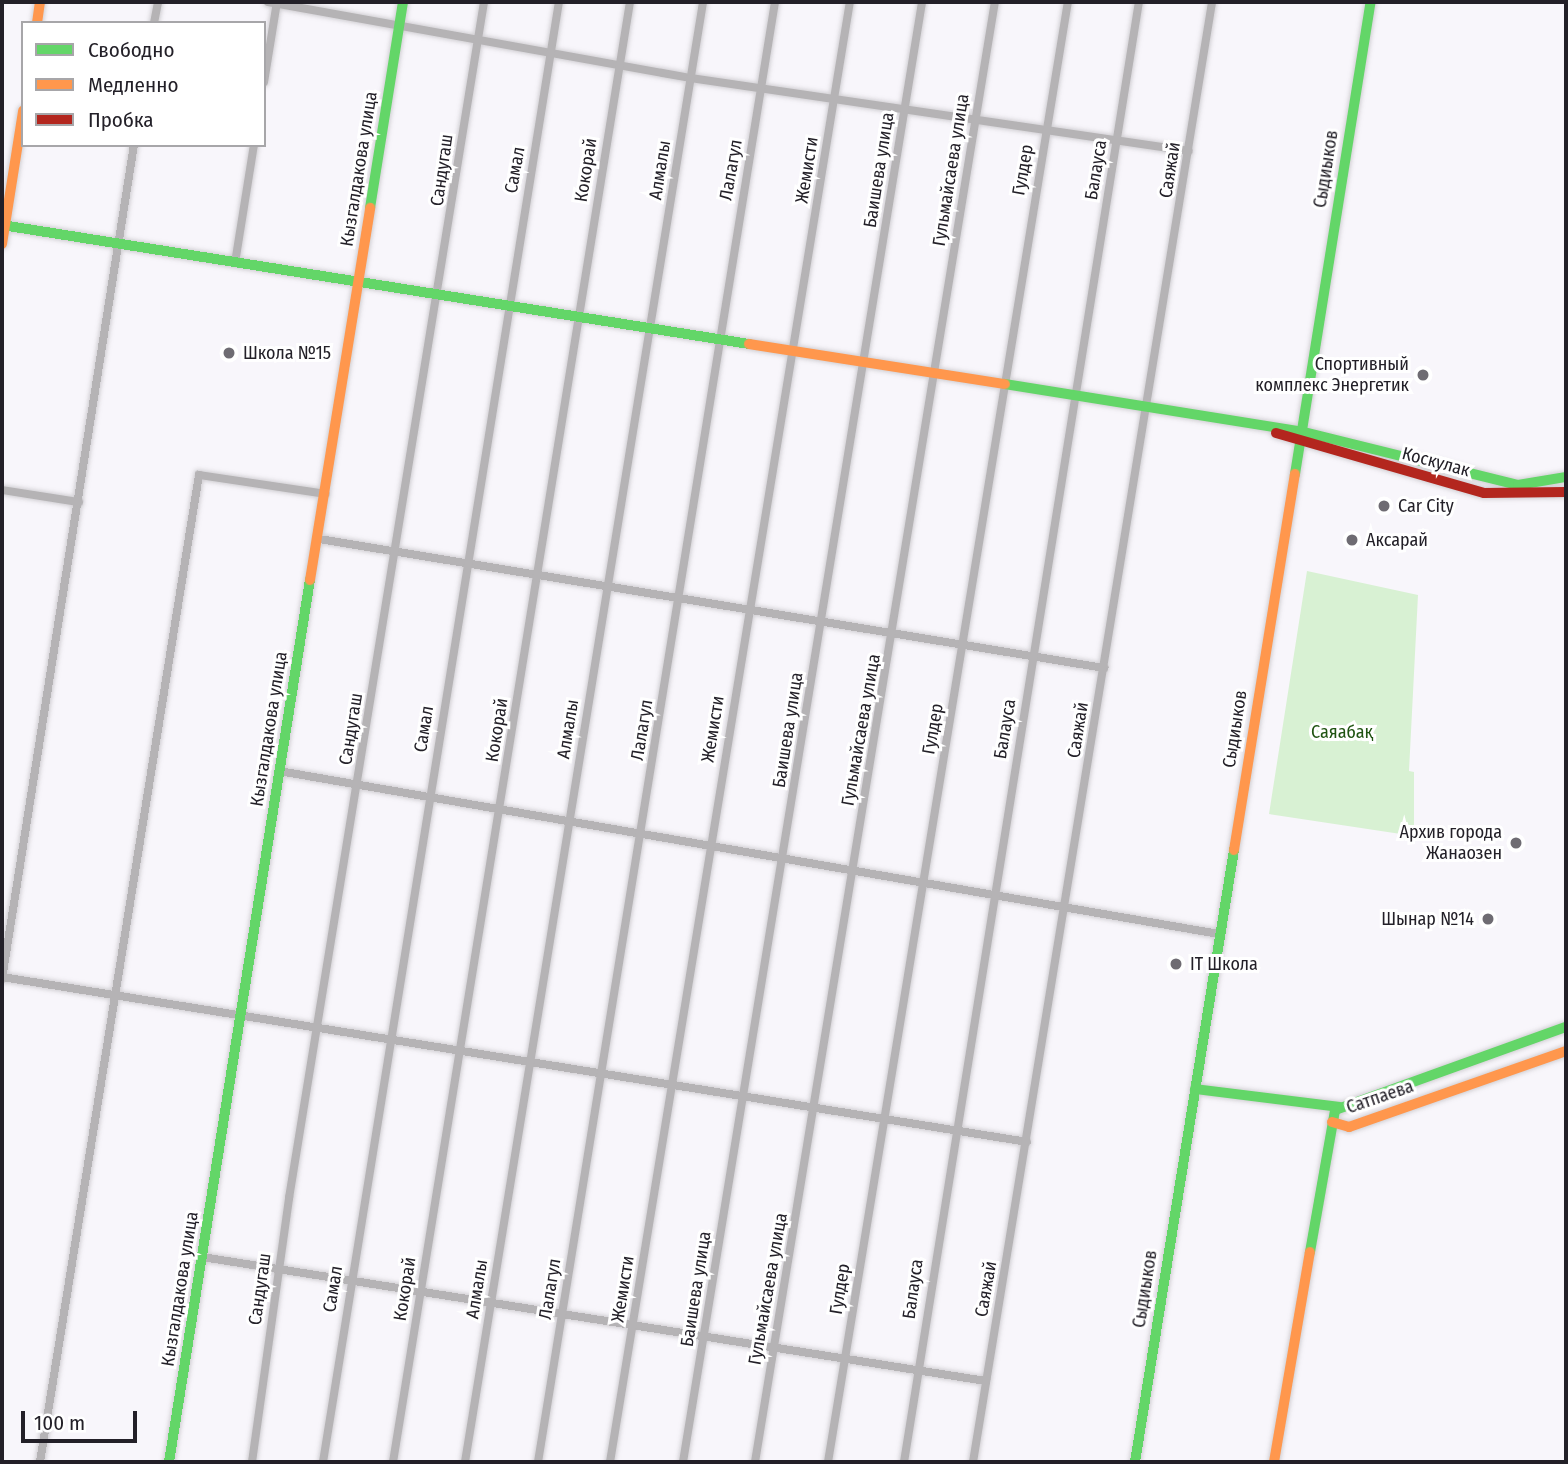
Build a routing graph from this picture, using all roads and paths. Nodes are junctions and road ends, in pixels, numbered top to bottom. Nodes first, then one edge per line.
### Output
1 (40, 2) edge
2 (158, 2) edge
3 (274, 2) edge
4 (403, 2) edge
5 (484, 2) edge
6 (559, 2) edge
7 (630, 2) edge
8 (704, 2) edge
9 (775, 2) edge
10 (850, 2) edge
11 (922, 2) edge
12 (995, 2) edge
13 (1068, 2) edge
14 (1139, 2) edge
15 (1212, 2) edge
16 (1371, 2) edge
17 (37, 21) edge
18 (155, 21) edge
19 (400, 21) junction
20 (478, 36) junction
21 (551, 53) junction
22 (620, 65) junction
23 (266, 66) edge
24 (691, 78) junction
25 (761, 88) junction
26 (834, 100) junction
27 (905, 107) junction
28 (976, 118) junction
29 (21, 122) edge
30 (1046, 130) junction
31 (1117, 140) junction
32 (134, 147) edge
33 (254, 147) edge
34 (1189, 151) junction
35 (3, 225) edge
36 (2, 244) edge
37 (118, 244) junction
38 (235, 263) junction
39 (359, 285) junction
40 (439, 298) junction
41 (508, 309) junction
42 (577, 320) junction
43 (649, 331) junction
44 (718, 342) junction
45 (793, 354) junction
46 (863, 365) junction
47 (934, 376) junction
48 (1004, 387) junction
49 (1074, 399) junction
50 (1146, 410) junction
51 (1299, 436) junction
52 (1566, 477) edge
53 (2, 490) edge
54 (1566, 492) edge
55 (326, 494) junction
56 (79, 502) junction
57 (318, 540) junction
58 (394, 551) junction
59 (467, 568) junction
60 (537, 579) junction
61 (607, 590) junction
62 (678, 601) junction
63 (747, 613) junction
64 (821, 625) junction
65 (893, 636) junction
66 (963, 645) junction
67 (1033, 657) junction
68 (1104, 668) junction
69 (279, 771) junction
70 (358, 788) junction
71 (428, 801) junction
72 (499, 811) junction
73 (569, 825) junction
74 (641, 835) junction
75 (710, 844) junction
76 (783, 856) junction
77 (853, 869) junction
78 (923, 880) junction
79 (994, 894) junction
80 (1065, 907) junction
81 (1219, 934) junction
82 (2, 977) edge
83 (115, 995) junction
84 (242, 1014) junction
85 (317, 1027) junction
86 (1566, 1027) edge
87 (390, 1037) junction
88 (1566, 1051) edge
89 (460, 1052) junction
90 (531, 1062) junction
91 (602, 1071) junction
92 (674, 1084) junction
93 (1195, 1089) junction
94 (743, 1095) junction
95 (1339, 1107) junction
96 (813, 1108) junction
97 (1317, 1109) junction
98 (883, 1119) junction
99 (1332, 1120) junction
100 (1349, 1127) junction
101 (953, 1132) junction
102 (1027, 1142) junction
103 (1327, 1143) junction
104 (202, 1257) junction
105 (279, 1267) junction
106 (351, 1278) junction
107 (422, 1288) junction
108 (492, 1298) junction
109 (563, 1312) junction
110 (633, 1324) junction
111 (704, 1335) junction
112 (775, 1343) junction
113 (845, 1357) junction
114 (917, 1370) junction
115 (986, 1381) junction
116 (40, 1462) edge
117 (169, 1462) edge
118 (252, 1462) edge
119 (323, 1462) edge
120 (393, 1462) edge
121 (465, 1462) edge
122 (538, 1462) edge
123 (610, 1462) edge
124 (683, 1462) edge
125 (755, 1462) edge
126 (828, 1462) edge
127 (904, 1462) edge
128 (973, 1462) edge
129 (1135, 1462) edge
130 (1274, 1462) edge

1 - 17 street
2 - 18 street
3 - 19 street
3 - 23 street
4 - 19 street, Кызгалдакова улица
5 - 20 street, Сандугаш
6 - 21 street, Самал
7 - 22 street, Кокорай
8 - 24 street, Алмалы
9 - 25 street, Лалагул
10 - 26 street, Жемисти
11 - 27 street, Баишева улица
12 - 28 street, Гульмайсаева улица
13 - 30 street, Гулдер
14 - 31 street, Балауса
15 - 34 street, Саяжай
16 - 51 street, Сыдиыков
19 - 20 street
19 - 39 street, Кызгалдакова улица
20 - 21 street
20 - 40 street, Сандугаш
21 - 22 street
21 - 41 street, Самал
22 - 24 street
22 - 42 street, Кокорай
24 - 25 street
24 - 43 street, Алмалы
25 - 26 street
25 - 44 street, Лалагул
26 - 27 street
26 - 45 street, Жемисти
27 - 28 street
27 - 46 street, Баишева улица
28 - 30 street
28 - 47 street, Гульмайсаева улица
29 - 35 street
30 - 31 street
30 - 48 street, Гулдер
31 - 34 street
31 - 49 street, Балауса
32 - 37 street
33 - 38 street
34 - 50 street, Саяжай
35 - 36 street
35 - 37 street
37 - 38 street
37 - 56 street
38 - 39 street
39 - 40 street
39 - 55 street, Кызгалдакова улица
40 - 41 street
40 - 58 street, Сандугаш
41 - 42 street
41 - 59 street, Самал
42 - 43 street
42 - 60 street, Кокорай
43 - 44 street
43 - 61 street, Алмалы
44 - 45 street
44 - 62 street, Лалагул
45 - 46 street
45 - 63 street, Жемисти
46 - 47 street
46 - 64 street, Баишева улица
47 - 48 street
47 - 65 street, Гульмайсаева улица
48 - 49 street
48 - 66 street, Гулдер
49 - 50 street
49 - 67 street, Балауса
50 - 51 street
50 - 68 street, Саяжай
51 - 52 street, Коскулак
51 - 54 street, Коскулак
51 - 81 street, Сыдиыков
53 - 56 street
55 - 57 street, Кызгалдакова улица
55 - 83 street
56 - 82 street
57 - 58 street
57 - 69 street, Кызгалдакова улица
58 - 59 street
58 - 70 street, Сандугаш
59 - 60 street
59 - 71 street, Самал
60 - 61 street
60 - 72 street, Кокорай
61 - 62 street
61 - 73 street, Алмалы
62 - 63 street
62 - 74 street, Лалагул
63 - 64 street
63 - 75 street, Жемисти
64 - 65 street
64 - 76 street, Баишева улица
65 - 66 street
65 - 77 street, Гульмайсаева улица
66 - 67 street
66 - 78 street, Гулдер
67 - 68 street
67 - 79 street, Балауса
68 - 80 street, Саяжай
69 - 70 street
69 - 84 street, Кызгалдакова улица
70 - 71 street
70 - 85 street, Сандугаш
71 - 72 street
71 - 87 street, Самал
72 - 73 street
72 - 89 street, Кокорай
73 - 74 street
73 - 90 street, Алмалы
74 - 75 street
74 - 91 street, Лалагул
75 - 76 street
75 - 92 street, Жемисти
76 - 77 street
76 - 94 street, Баишева улица
77 - 78 street
77 - 96 street, Гульмайсаева улица
78 - 79 street
78 - 98 street, Гулдер
79 - 80 street
79 - 101 street, Балауса
80 - 81 street
80 - 102 street, Саяжай
81 - 93 street, Сыдиыков
82 - 83 street
83 - 84 street
83 - 116 street
84 - 85 street
84 - 104 street, Кызгалдакова улица
85 - 87 street
85 - 105 street, Сандугаш
86 - 95 street, Сатпаева
87 - 89 street
87 - 106 street, Самал
88 - 100 street, Сатпаева
89 - 90 street
89 - 107 street, Кокорай
90 - 91 street
90 - 108 street, Алмалы
91 - 92 street
91 - 109 street, Лалагул
92 - 94 street
92 - 110 street, Жемисти
93 - 97 street
93 - 129 street, Сыдиыков
94 - 96 street
94 - 111 street, Баишева улица
95 - 97 street
95 - 99 street, Сатпаева
96 - 98 street
96 - 112 street, Гульмайсаева улица
97 - 99 street
98 - 101 street
98 - 113 street, Гулдер
99 - 100 street, Сатпаева
99 - 103 street
100 - 103 street
101 - 102 street
101 - 114 street, Балауса
102 - 115 street, Саяжай
103 - 130 street
104 - 105 street
104 - 117 street, Кызгалдакова улица
105 - 106 street
105 - 118 street, Сандугаш
106 - 107 street
106 - 119 street, Самал
107 - 108 street
107 - 120 street, Кокорай
108 - 109 street
108 - 121 street, Алмалы
109 - 110 street
109 - 122 street, Лалагул
110 - 111 street
110 - 123 street, Жемисти
111 - 112 street
111 - 124 street, Баишева улица
112 - 113 street
112 - 125 street, Гульмайсаева улица
113 - 114 street
113 - 126 street, Гулдер
114 - 115 street
114 - 127 street, Балауса
115 - 128 street, Саяжай

